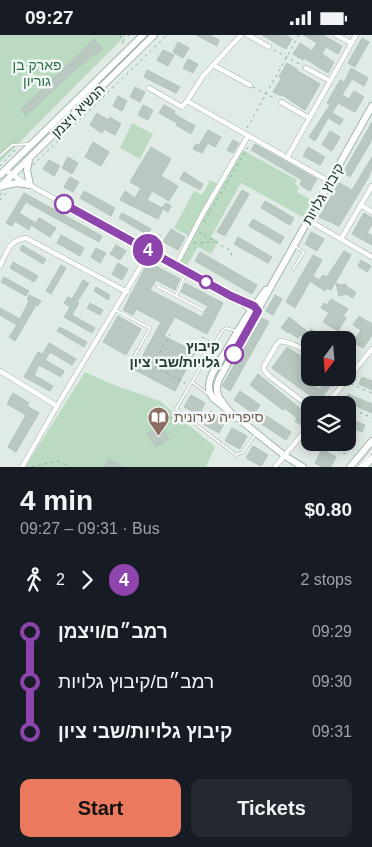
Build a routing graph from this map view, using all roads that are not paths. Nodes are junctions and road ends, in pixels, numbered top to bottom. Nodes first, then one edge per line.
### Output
1 (144, 35) edge
2 (154, 35) edge
3 (241, 35) edge
4 (248, 35) edge
5 (336, 35) edge
6 (356, 35) edge
7 (351, 43) junction
8 (269, 47) road end
9 (213, 65) junction
10 (306, 68) road end
11 (330, 81) junction
12 (250, 85) road end
13 (149, 88) dead end
14 (187, 101) junction
15 (281, 102) road end
16 (372, 106) edge
17 (309, 118) junction
18 (248, 136) junction
19 (33, 144) junction
20 (0, 156) edge
21 (287, 158) junction
22 (30, 159) junction
23 (2, 170) edge
24 (13, 175) junction
25 (330, 182) junction
26 (30, 185) junction
27 (372, 186) edge
28 (0, 187) edge
29 (361, 205) junction
30 (372, 212) edge
31 (308, 220) junction
32 (159, 236) dead end
33 (341, 239) junction
34 (293, 245) junction
35 (150, 251) junction
36 (372, 257) edge
37 (176, 265) junction
38 (0, 266) edge
39 (294, 269) dead end
40 (188, 271) junction
41 (157, 286) dead end
42 (127, 292) junction
43 (176, 296) junction
44 (254, 309) junction
45 (115, 310) junction
46 (203, 310) dead end
47 (237, 332) junction
48 (239, 345) junction
49 (301, 348) edge
50 (372, 349) edge
51 (135, 355) road end
52 (356, 366) edge
53 (0, 371) edge
54 (192, 382) junction
55 (342, 386) edge
56 (210, 395) junction
57 (334, 396) edge
58 (301, 400) edge
59 (57, 406) junction
60 (230, 412) junction
61 (256, 433) junction
62 (301, 436) edge
63 (372, 441) edge
64 (372, 451) edge
65 (285, 456) junction
66 (372, 457) edge
67 (22, 467) edge
68 (275, 467) edge
69 (296, 467) edge
70 (303, 467) edge
71 (350, 467) edge
72 (359, 467) edge
73 (364, 467) edge

1 - 19 street
2 - 22 street, הנשיא ויצמן
3 - 9 street
4 - 8 street
5 - 7 street
6 - 7 street
7 - 11 street
9 - 12 street
9 - 14 street
10 - 11 street
11 - 17 street
13 - 14 street
14 - 18 street
15 - 17 street
16 - 25 street, קיבוץ גלויות
17 - 21 street
18 - 21 street
18 - 37 street
19 - 20 lane
19 - 23 street
21 - 25 street
22 - 24 street, הנשיא ויצמן
22 - 26 street
23 - 24 street
24 - 26 street
24 - 28 street, הנשיא ויצמן
25 - 31 street, קיבוץ גלויות
26 - 28 street
26 - 35 street
27 - 29 street
29 - 30 street
29 - 33 street
31 - 33 street
31 - 34 street, קיבוץ גלויות
32 - 35 lane
33 - 36 street
34 - 39 lane
34 - 44 street, קיבוץ גלויות
35 - 37 street
35 - 42 street
37 - 40 street
38 - 42 street
40 - 43 lane
40 - 44 street
41 - 43 lane
42 - 45 street
43 - 46 lane
44 - 47 street, קיבוץ גלויות
44 - 48 street, קיבוץ גלויות
45 - 51 lane
45 - 59 street
47 - 48 lane
47 - 54 lane
47 - 56 street, קיבוץ גלויות
48 - 60 street, קיבוץ גלויות
49 - 58 street
50 - 52 street
53 - 59 street
54 - 56 lane
54 - 61 lane
55 - 57 street
56 - 60 street
59 - 67 street
60 - 61 street
61 - 65 street
62 - 65 street
63 - 71 street
64 - 72 lane
65 - 68 street
65 - 69 street
65 - 70 street
66 - 73 street

